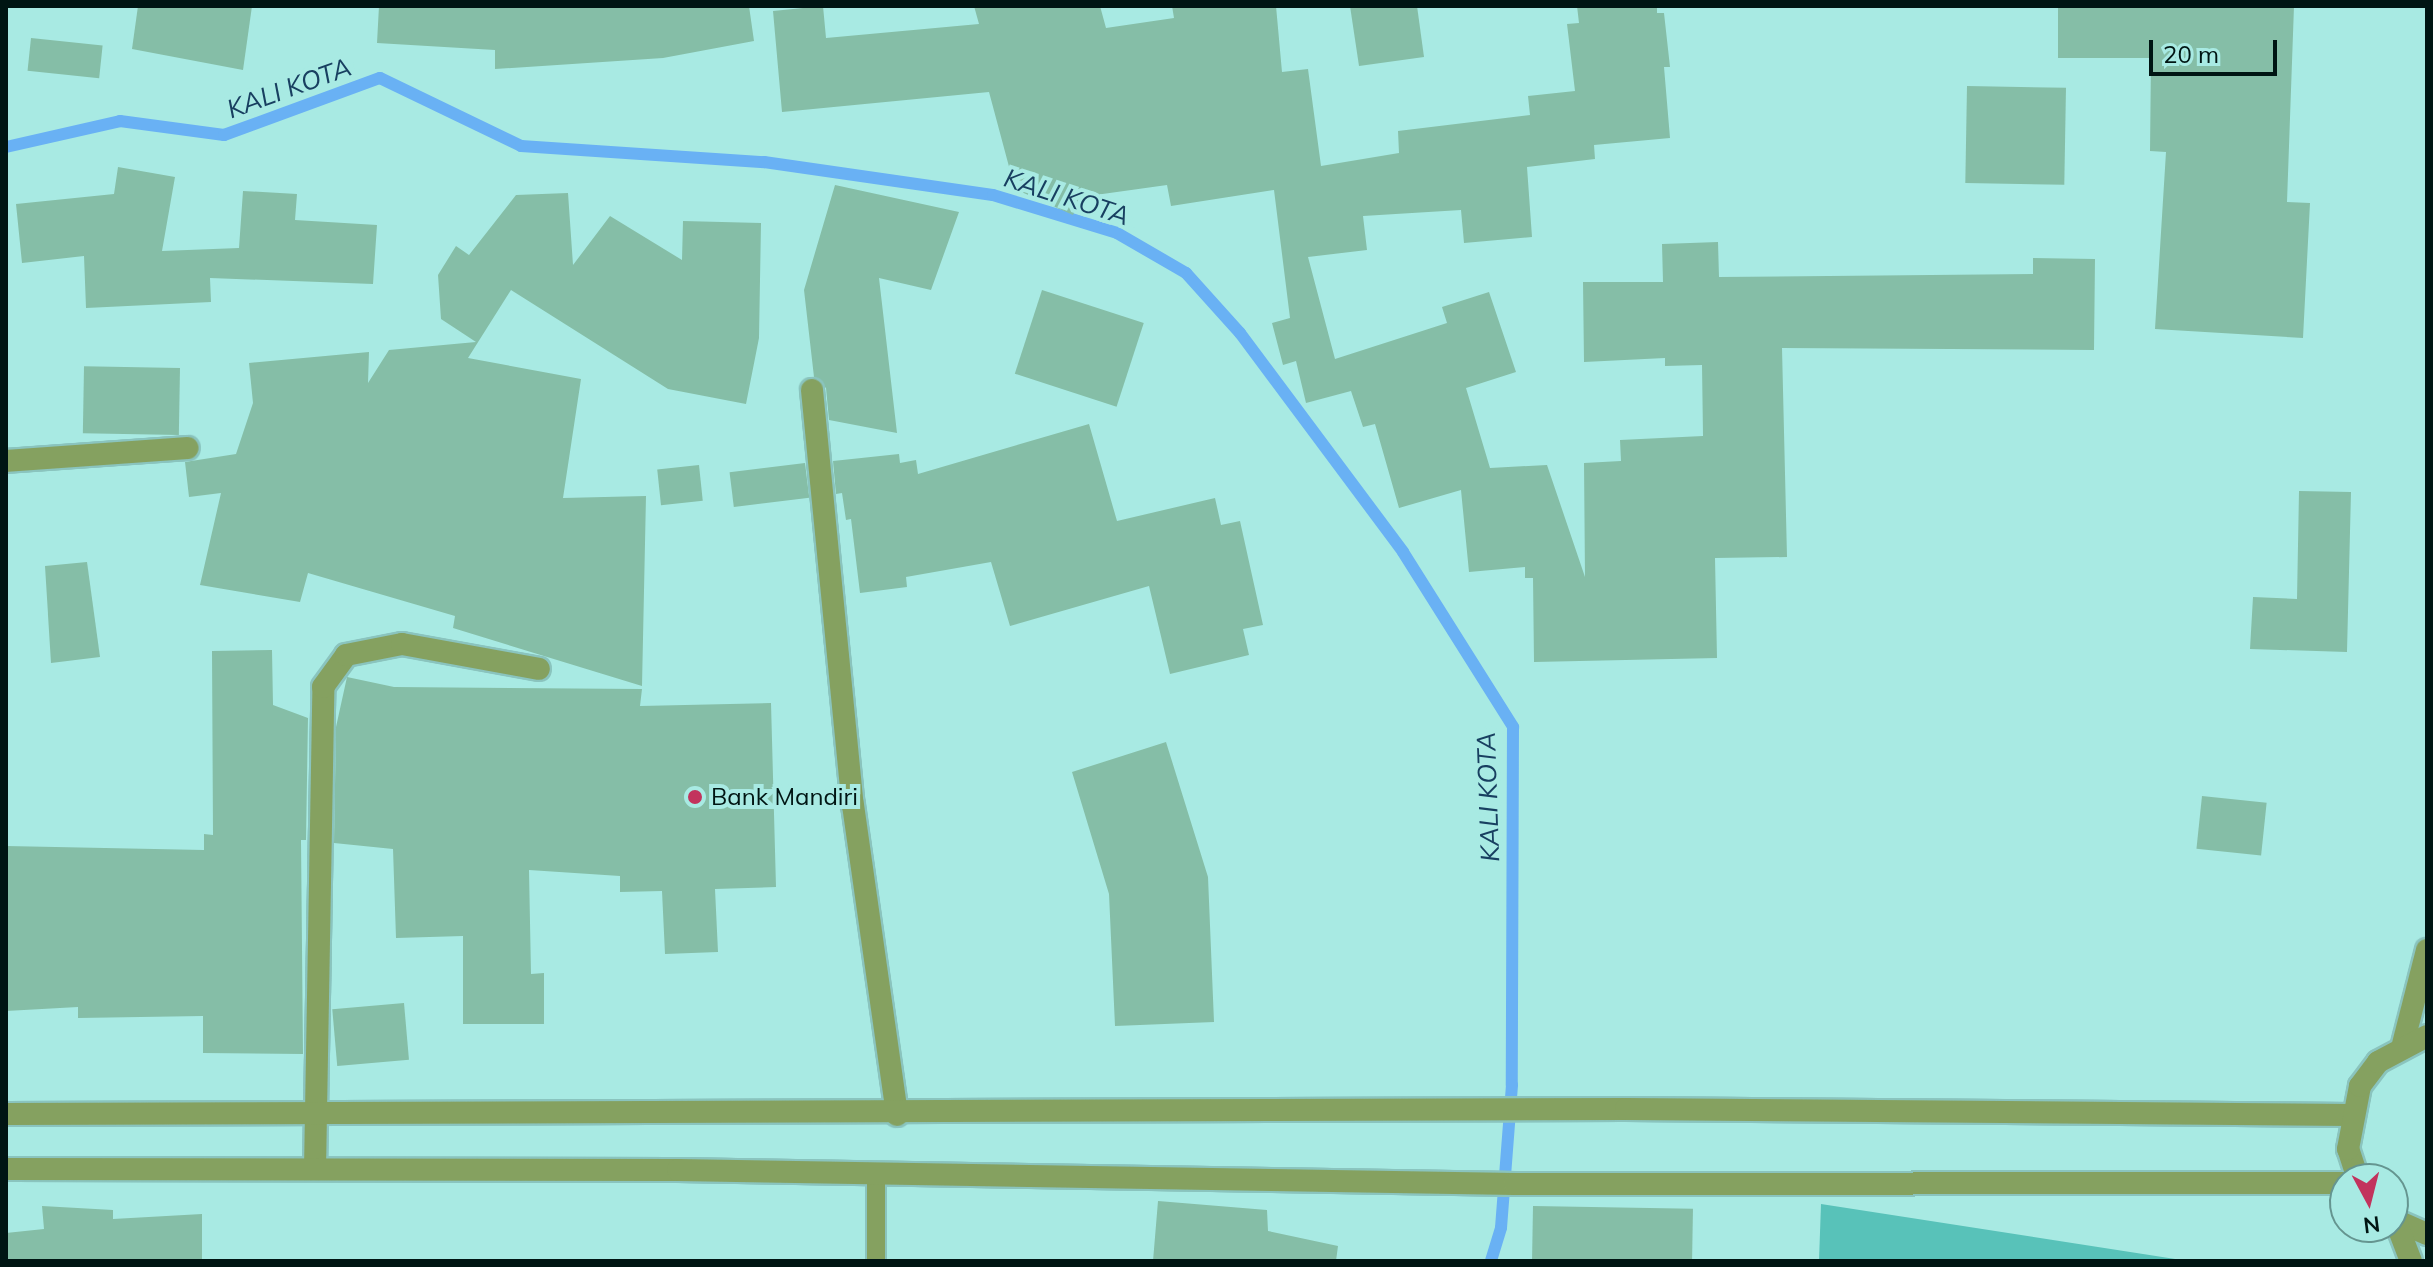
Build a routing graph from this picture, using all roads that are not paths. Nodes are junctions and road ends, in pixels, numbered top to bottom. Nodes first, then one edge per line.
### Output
1 (812, 390) dead end
2 (188, 448) dead end
3 (6, 461) edge
4 (539, 669) dead end
5 (2427, 950) edge
6 (2427, 1036) edge
7 (2403, 1044) junction
8 (6, 1114) edge
9 (314, 1115) junction
10 (897, 1115) junction
11 (2350, 1115) junction
12 (2353, 1163) edge
13 (6, 1169) edge
14 (315, 1169) junction
15 (876, 1177) junction
16 (2329, 1183) edge
17 (876, 1261) edge

1 - 10 street
2 - 3 street
4 - 9 street
5 - 7 street
6 - 7 street
7 - 11 street
8 - 9 street
9 - 10 street
9 - 14 street
10 - 11 street
11 - 12 street
13 - 14 street
14 - 15 street
15 - 16 street
15 - 17 lane

